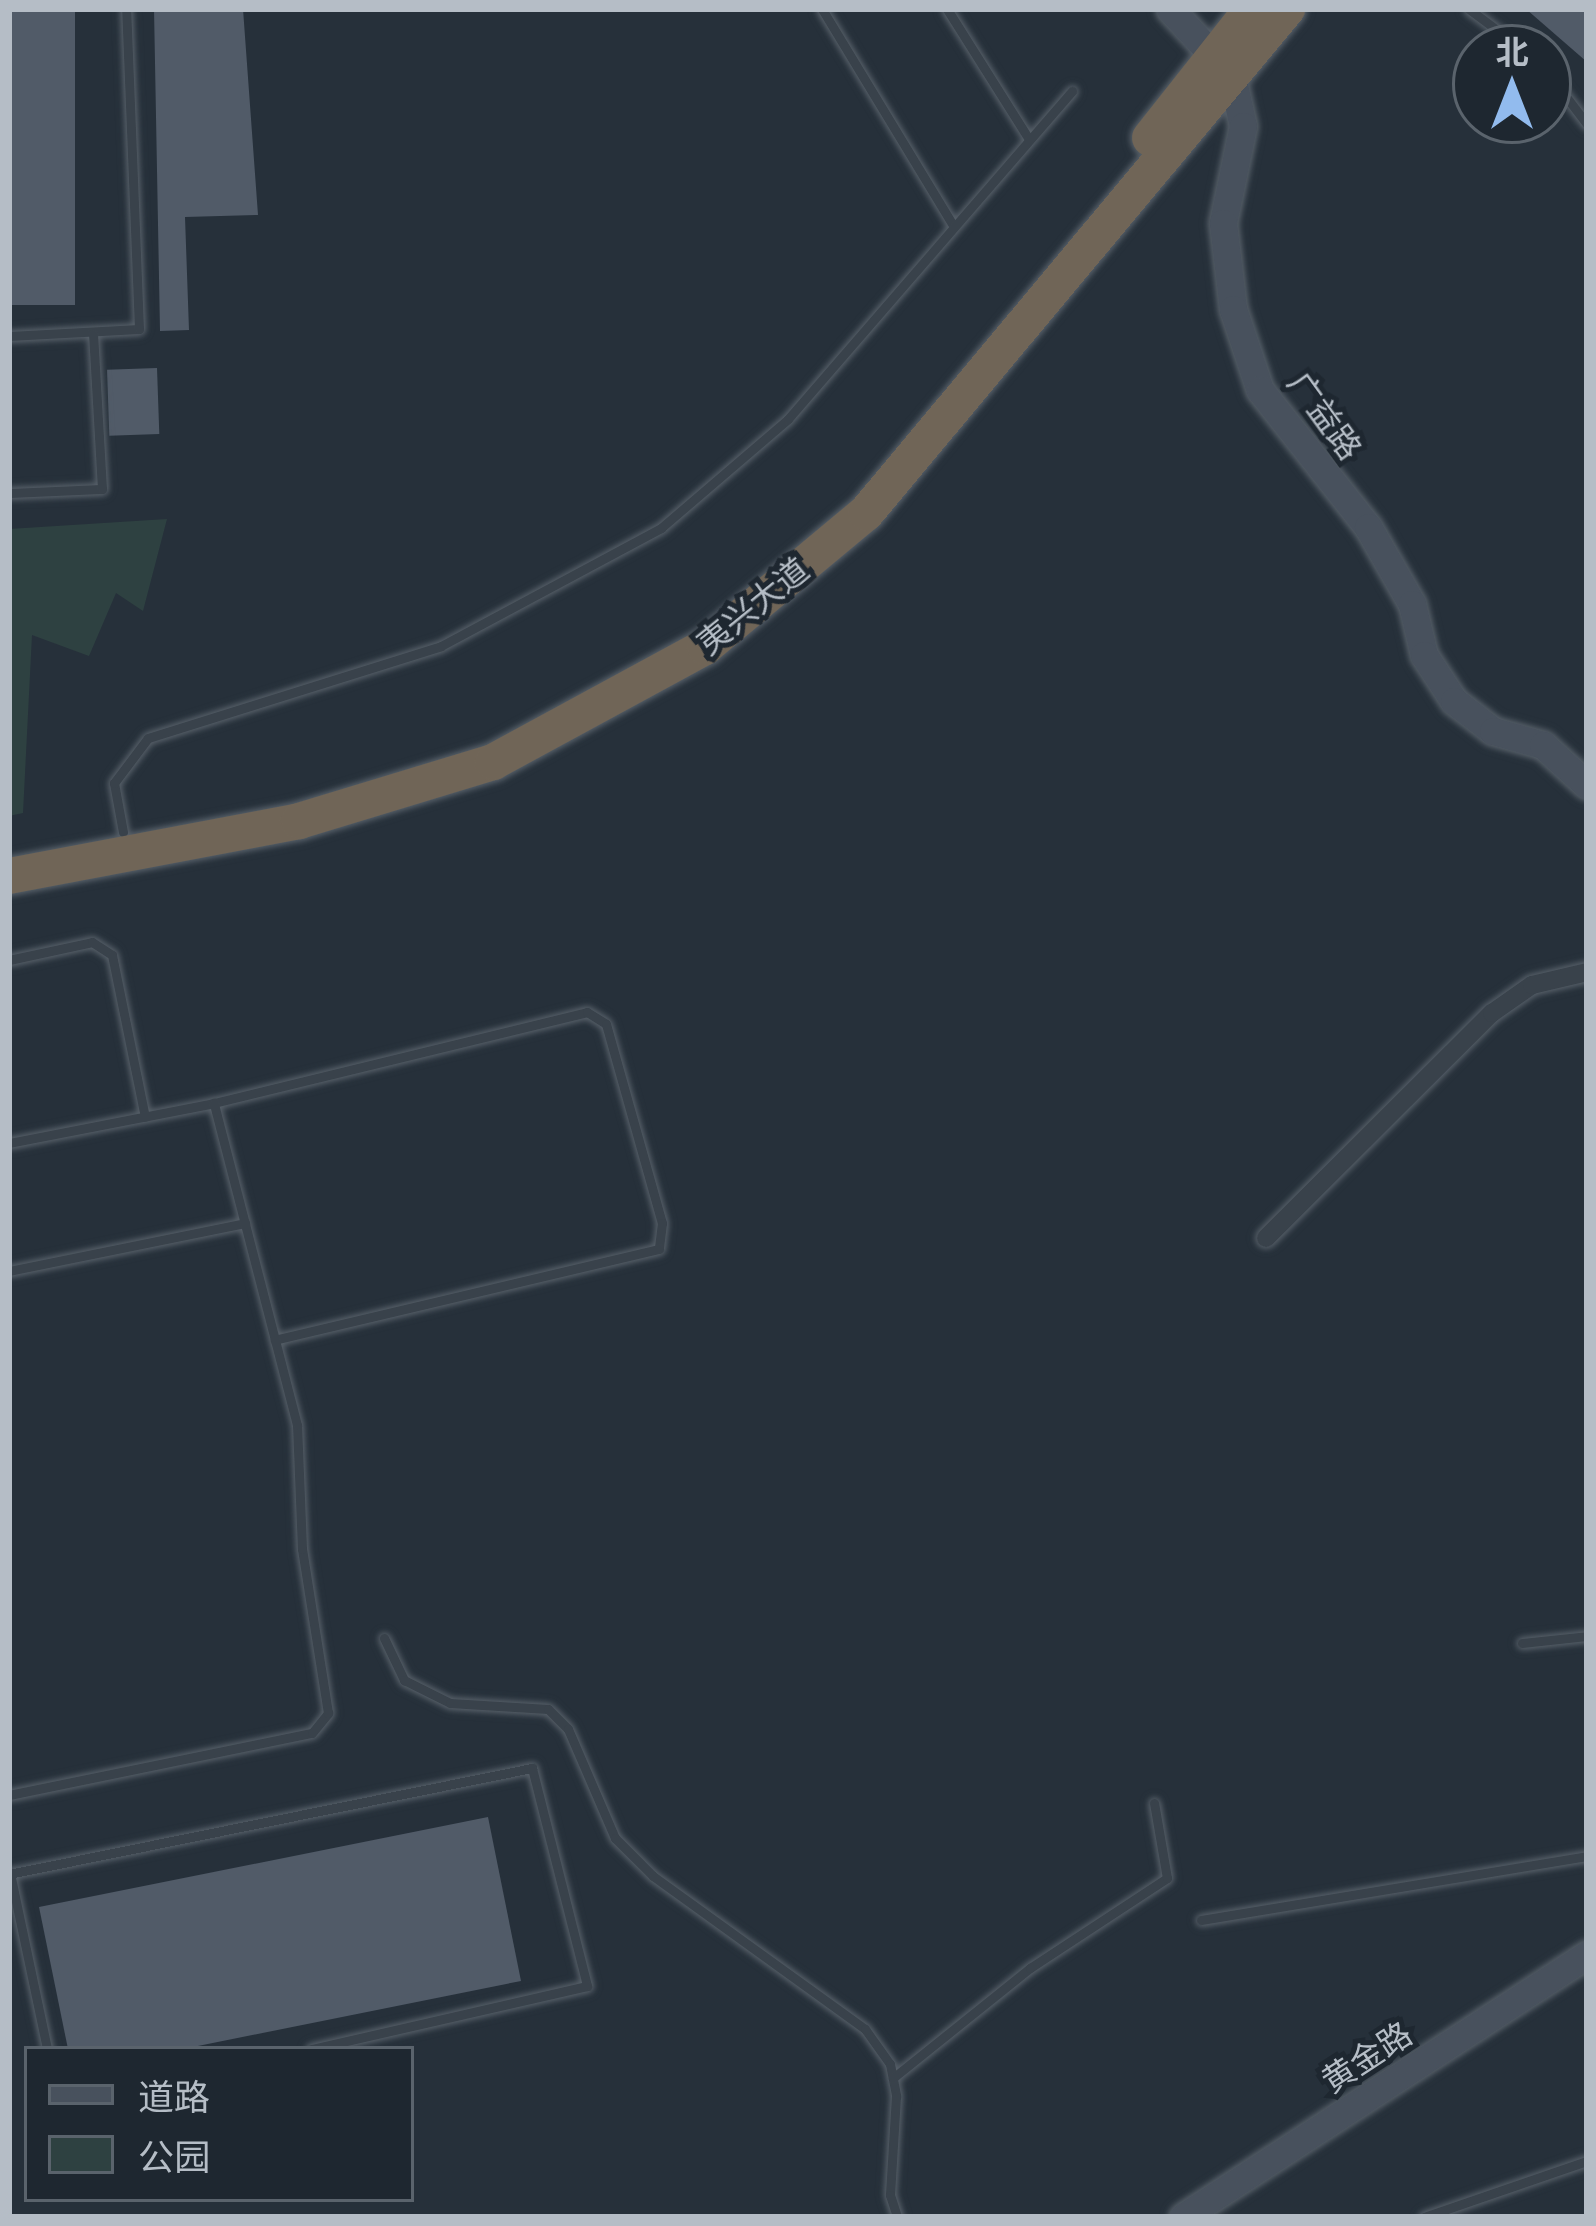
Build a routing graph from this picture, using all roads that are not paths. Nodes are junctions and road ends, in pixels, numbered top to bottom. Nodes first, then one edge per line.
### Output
1 (126, 9) edge
2 (821, 9) edge
3 (947, 9) edge
4 (1170, 9) edge
5 (1252, 9) edge
6 (1287, 9) edge
7 (1222, 68) junction
8 (1072, 91) dead end
9 (1029, 139) junction
10 (952, 224) junction
11 (93, 333) junction
12 (9, 336) edge
13 (9, 493) edge
14 (1587, 784) edge
15 (123, 832) junction
16 (9, 853) edge
17 (9, 876) edge
18 (9, 960) edge
19 (1587, 972) edge
20 (214, 1103) junction
21 (145, 1117) junction
22 (9, 1143) edge
23 (245, 1223) junction
24 (1266, 1238) dead end
25 (9, 1271) edge
26 (275, 1340) junction
27 (1587, 1636) edge
28 (384, 1638) dead end
29 (1522, 1643) dead end
30 (9, 1795) edge
31 (1154, 1803) dead end
32 (1587, 1856) edge
33 (10, 1874) edge
34 (1201, 1920) dead end
35 (1587, 1955) edge
36 (46, 2046) edge
37 (324, 2046) edge
38 (893, 2078) junction
39 (1587, 2162) edge
40 (897, 2217) edge
41 (1183, 2217) edge
42 (1424, 2217) edge

1 - 11 lane
2 - 10 lane
3 - 9 lane
4 - 7 street
5 - 7 highway, 夷兴大道
6 - 7 highway, 夷兴大道
7 - 14 street, 广益路
7 - 15 highway, 夷兴大道
7 - 17 highway, 夷兴大道
8 - 9 lane
9 - 10 lane
10 - 15 lane
11 - 12 lane
11 - 13 lane
15 - 16 highway, 夷兴大道
18 - 21 lane
19 - 24 street
20 - 21 lane
20 - 23 lane
20 - 26 lane
21 - 22 lane
23 - 25 lane
23 - 26 lane
26 - 30 lane
27 - 29 lane
28 - 38 lane
31 - 38 lane
32 - 34 lane
33 - 36 lane
33 - 37 lane
35 - 41 street, 黄金路
38 - 40 lane
39 - 42 lane

